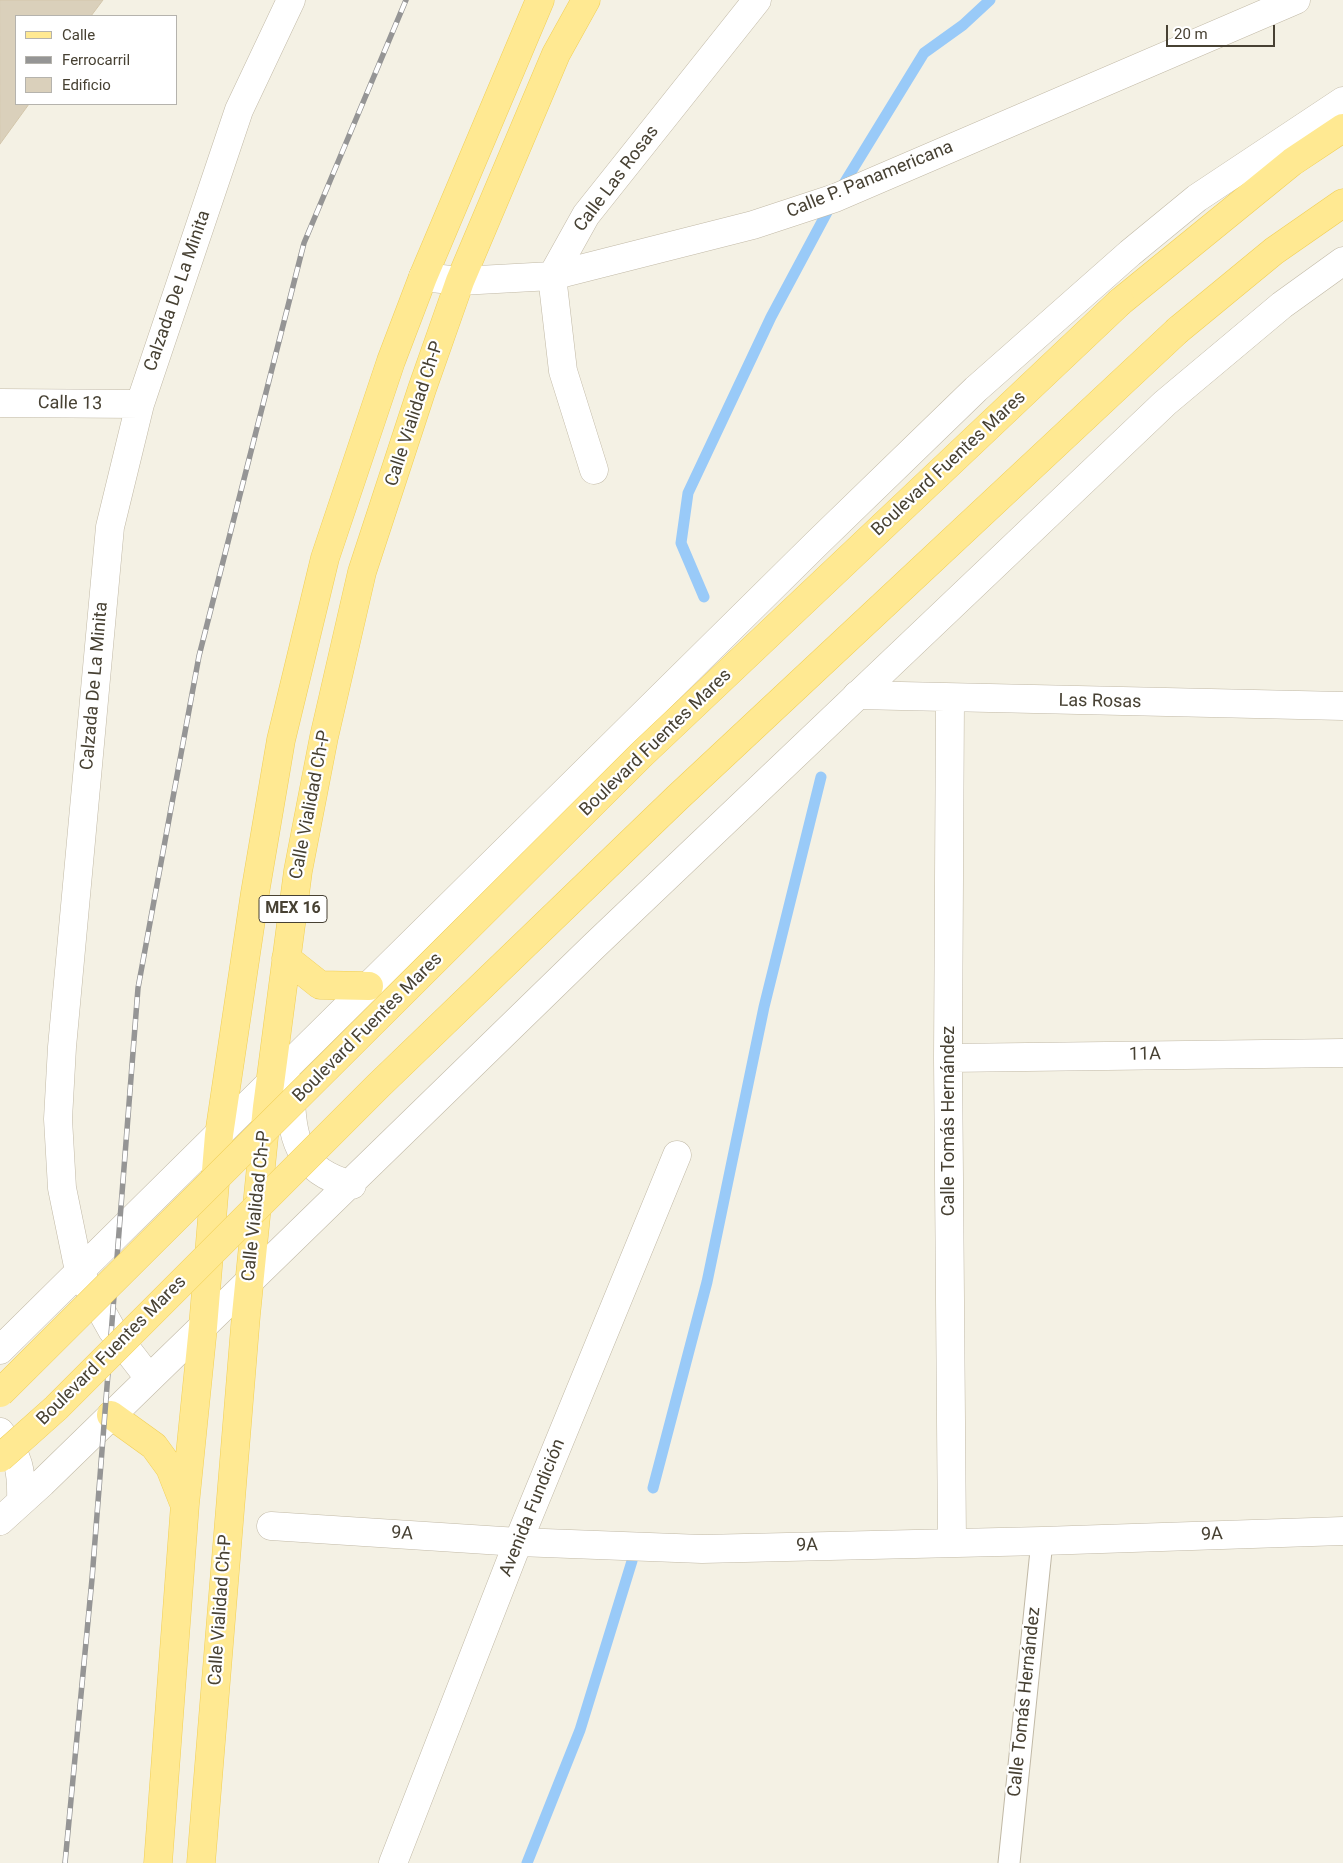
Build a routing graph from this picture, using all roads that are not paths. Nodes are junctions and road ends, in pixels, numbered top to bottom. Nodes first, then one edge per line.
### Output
1 (291, 0) edge
2 (540, 0) edge
3 (586, 0) edge
4 (757, 0) edge
5 (1296, 0) edge
6 (1343, 101) edge
7 (1343, 128) edge
8 (1343, 203) edge
9 (1343, 261) edge
10 (552, 276) junction
11 (423, 277) junction
12 (460, 280) junction
13 (0, 403) edge
14 (140, 404) junction
15 (594, 470) dead end
16 (857, 695) junction
17 (950, 699) junction
18 (1343, 706) edge
19 (286, 958) junction
20 (369, 986) junction
21 (1343, 1053) edge
22 (297, 1057) junction
23 (948, 1058) junction
24 (269, 1085) junction
25 (219, 1135) junction
26 (677, 1155) dead end
27 (352, 1185) junction
28 (78, 1271) junction
29 (249, 1282) junction
30 (203, 1327) junction
31 (0, 1350) edge
32 (150, 1378) junction
33 (0, 1393) edge
34 (110, 1415) junction
35 (0, 1432) edge
36 (0, 1458) edge
37 (21, 1501) junction
38 (185, 1504) junction
39 (0, 1520) edge
40 (271, 1526) dead end
41 (1343, 1531) edge
42 (518, 1542) junction
43 (952, 1542) junction
44 (1042, 1542) junction
45 (158, 1863) edge
46 (202, 1863) edge
47 (393, 1863) edge
48 (1009, 1863) edge

1 - 14 street, Calzada De La Minita
2 - 11 main road, MEX 16
3 - 12 main road, Calle Vialidad Ch-P / MEX 16
4 - 10 street, Calle Las Rosas
5 - 10 street, Calle P. Panamericana
6 - 20 street
7 - 33 main road, Boulevard Fuentes Mares, bridge
8 - 36 main road, Boulevard Fuentes Mares, bridge
9 - 16 street
10 - 12 street, Calle P. Panamericana
10 - 15 street
11 - 12 street, Calle P. Panamericana
11 - 25 main road, MEX 16
12 - 19 main road, Calle Vialidad Ch-P / MEX 16
13 - 14 street, Calle 13
14 - 28 street, Calzada De La Minita
16 - 17 street, Las Rosas
16 - 27 street
17 - 18 street, Las Rosas
17 - 23 street, Calle Tomás Hernández
19 - 20 main road
19 - 24 main road, Calle Vialidad Ch-P / MEX 16
20 - 22 street
21 - 23 street, 11A
22 - 24 street
22 - 27 street
23 - 43 street, Calle Tomás Hernández
24 - 25 street
24 - 29 main road, Calle Vialidad Ch-P / MEX 16
25 - 28 street
25 - 30 main road, MEX 16
26 - 42 street, Avenida Fundición
27 - 29 street
28 - 31 street
28 - 32 street, Calzada De La Minita
29 - 30 street
29 - 46 main road, Calle Vialidad Ch-P / MEX 16
30 - 32 street
30 - 38 main road, MEX 16
32 - 34 street
34 - 37 street
34 - 38 main road
35 - 37 street
37 - 39 street
38 - 45 main road, MEX 16
40 - 42 street, 9A
41 - 44 street, 9A
42 - 43 street, 9A
42 - 47 street, Avenida Fundición
43 - 44 street, 9A
44 - 48 lane, Calle Tomás Hernández

